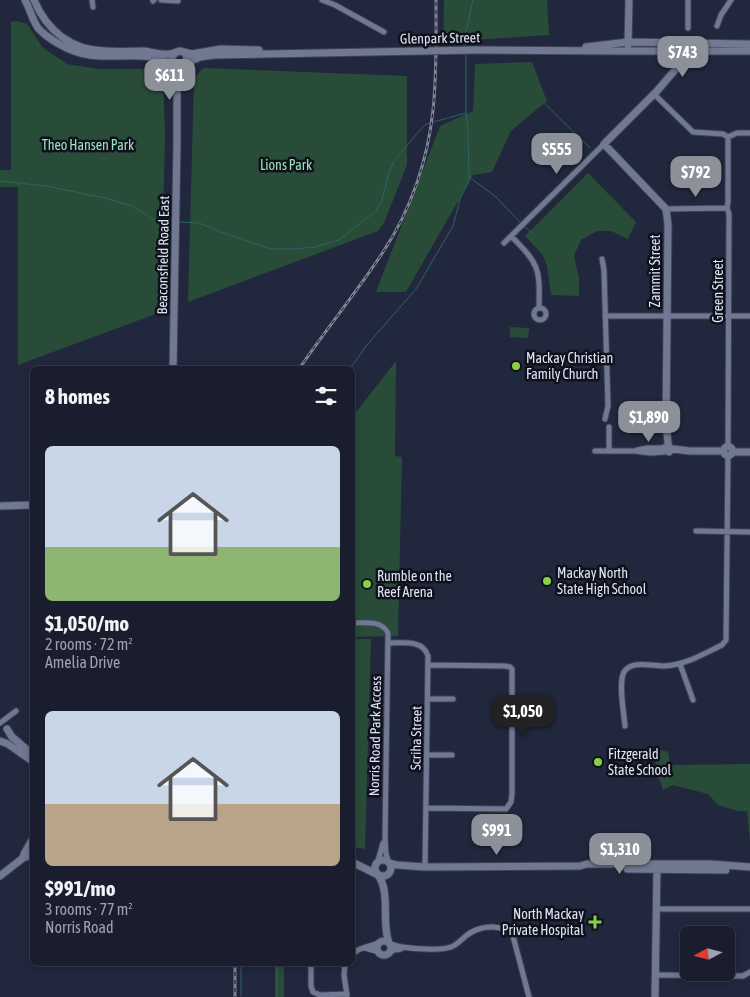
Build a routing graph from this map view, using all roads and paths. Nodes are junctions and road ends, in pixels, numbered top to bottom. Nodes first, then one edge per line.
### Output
1 (25, 0) edge
2 (34, 0) edge
3 (92, 0) edge
4 (161, 0) edge
5 (322, 0) edge
6 (629, 0) edge
7 (688, 0) edge
8 (731, 0) edge
9 (178, 1) edge
10 (335, 3) edge
11 (94, 7) dead end
12 (717, 26) dead end
13 (688, 28) dead end
14 (384, 32) dead end
15 (628, 42) junction
16 (750, 44) edge
17 (685, 47) junction
18 (221, 49) junction
19 (571, 50) junction
20 (144, 51) junction
21 (628, 51) junction
22 (669, 51) junction
23 (750, 51) edge
24 (174, 52) junction
25 (184, 52) junction
26 (309, 52) junction
27 (174, 64) junction
28 (186, 64) junction
29 (669, 76) junction
30 (656, 92) junction
31 (750, 133) edge
32 (728, 137) junction
33 (178, 143) junction
34 (604, 144) junction
35 (727, 208) junction
36 (666, 209) junction
37 (511, 236) junction
38 (504, 243) dead end
39 (602, 258) dead end
40 (540, 307) dead end
41 (667, 315) junction
42 (729, 315) junction
43 (605, 316) junction
44 (750, 316) edge
45 (173, 366) edge
46 (605, 419) dead end
47 (609, 427) dead end
48 (666, 450) junction
49 (595, 451) dead end
50 (609, 451) junction
51 (728, 451) junction
52 (750, 452) edge
53 (30, 505) edge
54 (0, 506) edge
55 (696, 531) dead end
56 (728, 532) junction
57 (750, 532) edge
58 (355, 623) edge
59 (388, 642) junction
60 (680, 664) junction
61 (428, 665) junction
62 (428, 699) junction
63 (453, 699) dead end
64 (694, 700) dead end
65 (0, 723) edge
66 (625, 726) dead end
67 (7, 729) junction
68 (0, 741) edge
69 (30, 752) edge
70 (427, 755) junction
71 (452, 755) dead end
72 (30, 760) edge
73 (426, 808) junction
74 (385, 838) junction
75 (30, 844) edge
76 (30, 851) edge
77 (24, 858) junction
78 (378, 862) junction
79 (355, 863) edge
80 (389, 863) junction
81 (355, 864) edge
82 (414, 867) junction
83 (425, 867) junction
84 (657, 867) junction
85 (750, 868) edge
86 (389, 874) junction
87 (377, 875) junction
88 (0, 876) edge
89 (384, 894) junction
90 (657, 909) junction
91 (750, 910) edge
92 (384, 922) junction
93 (379, 942) junction
94 (389, 943) junction
95 (365, 948) junction
96 (414, 948) junction
97 (355, 953) edge
98 (384, 956) junction
99 (311, 966) edge
100 (346, 966) edge
101 (750, 972) edge
102 (656, 975) junction
103 (347, 995) edge
104 (529, 997) edge
105 (655, 997) edge

1 - 27 street
2 - 20 street
3 - 11 street
4 - 9 street
5 - 10 street
6 - 15 street
7 - 13 street
8 - 12 street
10 - 14 street
15 - 17 street, Glenpark Street
15 - 19 street, Glenpark Street
15 - 21 street
16 - 17 street, Glenpark Street
17 - 22 street, Glenpark Street
17 - 23 street, Glenpark Street
17 - 29 street
17 - 30 street
18 - 20 street
18 - 25 street, Glenpark Street
18 - 26 street, Glenpark Street
19 - 21 street, Glenpark Street
19 - 26 street, Glenpark Street, bridge
20 - 24 street
21 - 22 street, Glenpark Street
22 - 29 street
24 - 25 street
24 - 27 street
25 - 28 street
26 - 28 street, Glenpark Street
27 - 28 street
27 - 33 street, Beaconsfield Road East
28 - 33 street, Beaconsfield Road East
29 - 30 street
30 - 32 street
30 - 34 street
31 - 32 street
32 - 35 street, Green Street
33 - 45 street, Beaconsfield Road East
34 - 36 street
34 - 37 street
35 - 36 street
35 - 42 street, Green Street
36 - 41 street, Zammit Street
37 - 38 street
37 - 40 street
39 - 43 street
41 - 42 street
41 - 43 street
41 - 48 street, Zammit Street
42 - 44 street
42 - 51 street, Green Street
43 - 46 street
47 - 50 street
48 - 50 street
48 - 51 street
49 - 50 street
51 - 52 street
51 - 56 street, Green Street
53 - 54 street
55 - 56 street
56 - 57 street
56 - 60 street, Green Street
58 - 59 street, Norris Road Park Access
59 - 61 street, Scriha Street
59 - 74 street, Norris Road Park Access
60 - 64 street
60 - 66 street
61 - 62 street, Scriha Street
61 - 73 street
62 - 63 street
62 - 70 street, Scriha Street
65 - 67 street
65 - 67 street
67 - 68 street
67 - 69 street
68 - 72 street
70 - 71 street
70 - 73 street, Scriha Street
73 - 83 street, Scriha Street
74 - 78 street, Norris Road Park Access
74 - 80 street, Norris Road Park Access
75 - 77 street
76 - 77 street
77 - 88 street
78 - 79 street
78 - 80 street
78 - 87 street
80 - 82 street
80 - 86 street
81 - 87 street
82 - 83 street
82 - 86 street
83 - 84 street
84 - 85 street
84 - 90 street
86 - 87 street
86 - 89 street
87 - 89 street
89 - 92 street
90 - 91 street
90 - 102 street
92 - 93 street
92 - 94 street
93 - 94 street
93 - 95 street
93 - 98 street
94 - 96 street
94 - 98 street
95 - 97 street
95 - 98 street
96 - 98 street
96 - 104 street
99 - 103 street
100 - 103 street
101 - 102 street
102 - 105 street

